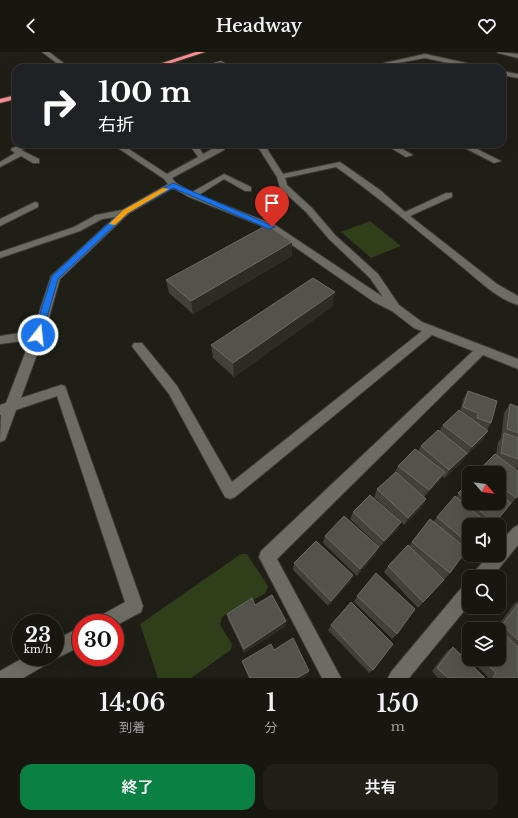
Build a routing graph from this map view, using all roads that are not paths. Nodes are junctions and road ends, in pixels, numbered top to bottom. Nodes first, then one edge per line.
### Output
1 (45, 52) edge
2 (202, 52) edge
3 (500, 52) edge
4 (518, 56) edge
5 (387, 63) dead end
6 (62, 64) edge
7 (163, 64) edge
8 (462, 64) edge
9 (506, 74) edge
10 (518, 76) edge
11 (12, 98) edge
12 (0, 101) edge
13 (21, 148) edge
14 (122, 148) edge
15 (196, 148) edge
16 (220, 148) edge
17 (262, 148) edge
18 (396, 148) edge
19 (469, 148) edge
20 (21, 154) junction
21 (409, 155) dead end
22 (202, 158) junction
23 (36, 161) dead end
24 (497, 161) dead end
25 (0, 165) edge
26 (281, 177) junction
27 (170, 181) junction
28 (248, 189) dead end
29 (192, 195) junction
30 (449, 195) dead end
31 (35, 205) dead end
32 (126, 212) junction
33 (404, 216) junction
34 (0, 223) edge
35 (0, 255) edge
36 (518, 301) edge
37 (396, 308) junction
38 (431, 330) junction
39 (38, 335) junction
40 (0, 340) edge
41 (138, 346) dead end
42 (481, 350) junction
43 (518, 364) edge
44 (5, 409) edge
45 (0, 436) edge
46 (518, 533) edge
47 (487, 570) edge
48 (462, 600) edge
49 (120, 614) edge
50 (27, 666) edge
51 (5, 678) edge
52 (332, 678) edge
53 (397, 678) edge

1 - 6 street
2 - 7 highway
3 - 4 street
5 - 8 street
9 - 10 street
11 - 12 highway
13 - 20 street
14 - 27 street
15 - 22 street
16 - 22 street
17 - 26 street
18 - 21 street
19 - 24 street
20 - 23 street
20 - 25 street
22 - 27 street
26 - 33 street
26 - 37 street
27 - 29 street
27 - 32 street
28 - 29 street
29 - 37 street
30 - 33 street
31 - 34 street
32 - 35 street
32 - 39 street
33 - 36 street
37 - 38 street
38 - 41 street
38 - 42 street
39 - 40 street
39 - 44 street
42 - 43 street
42 - 52 street
44 - 45 street
44 - 49 street
46 - 47 street
48 - 53 street
50 - 51 street

